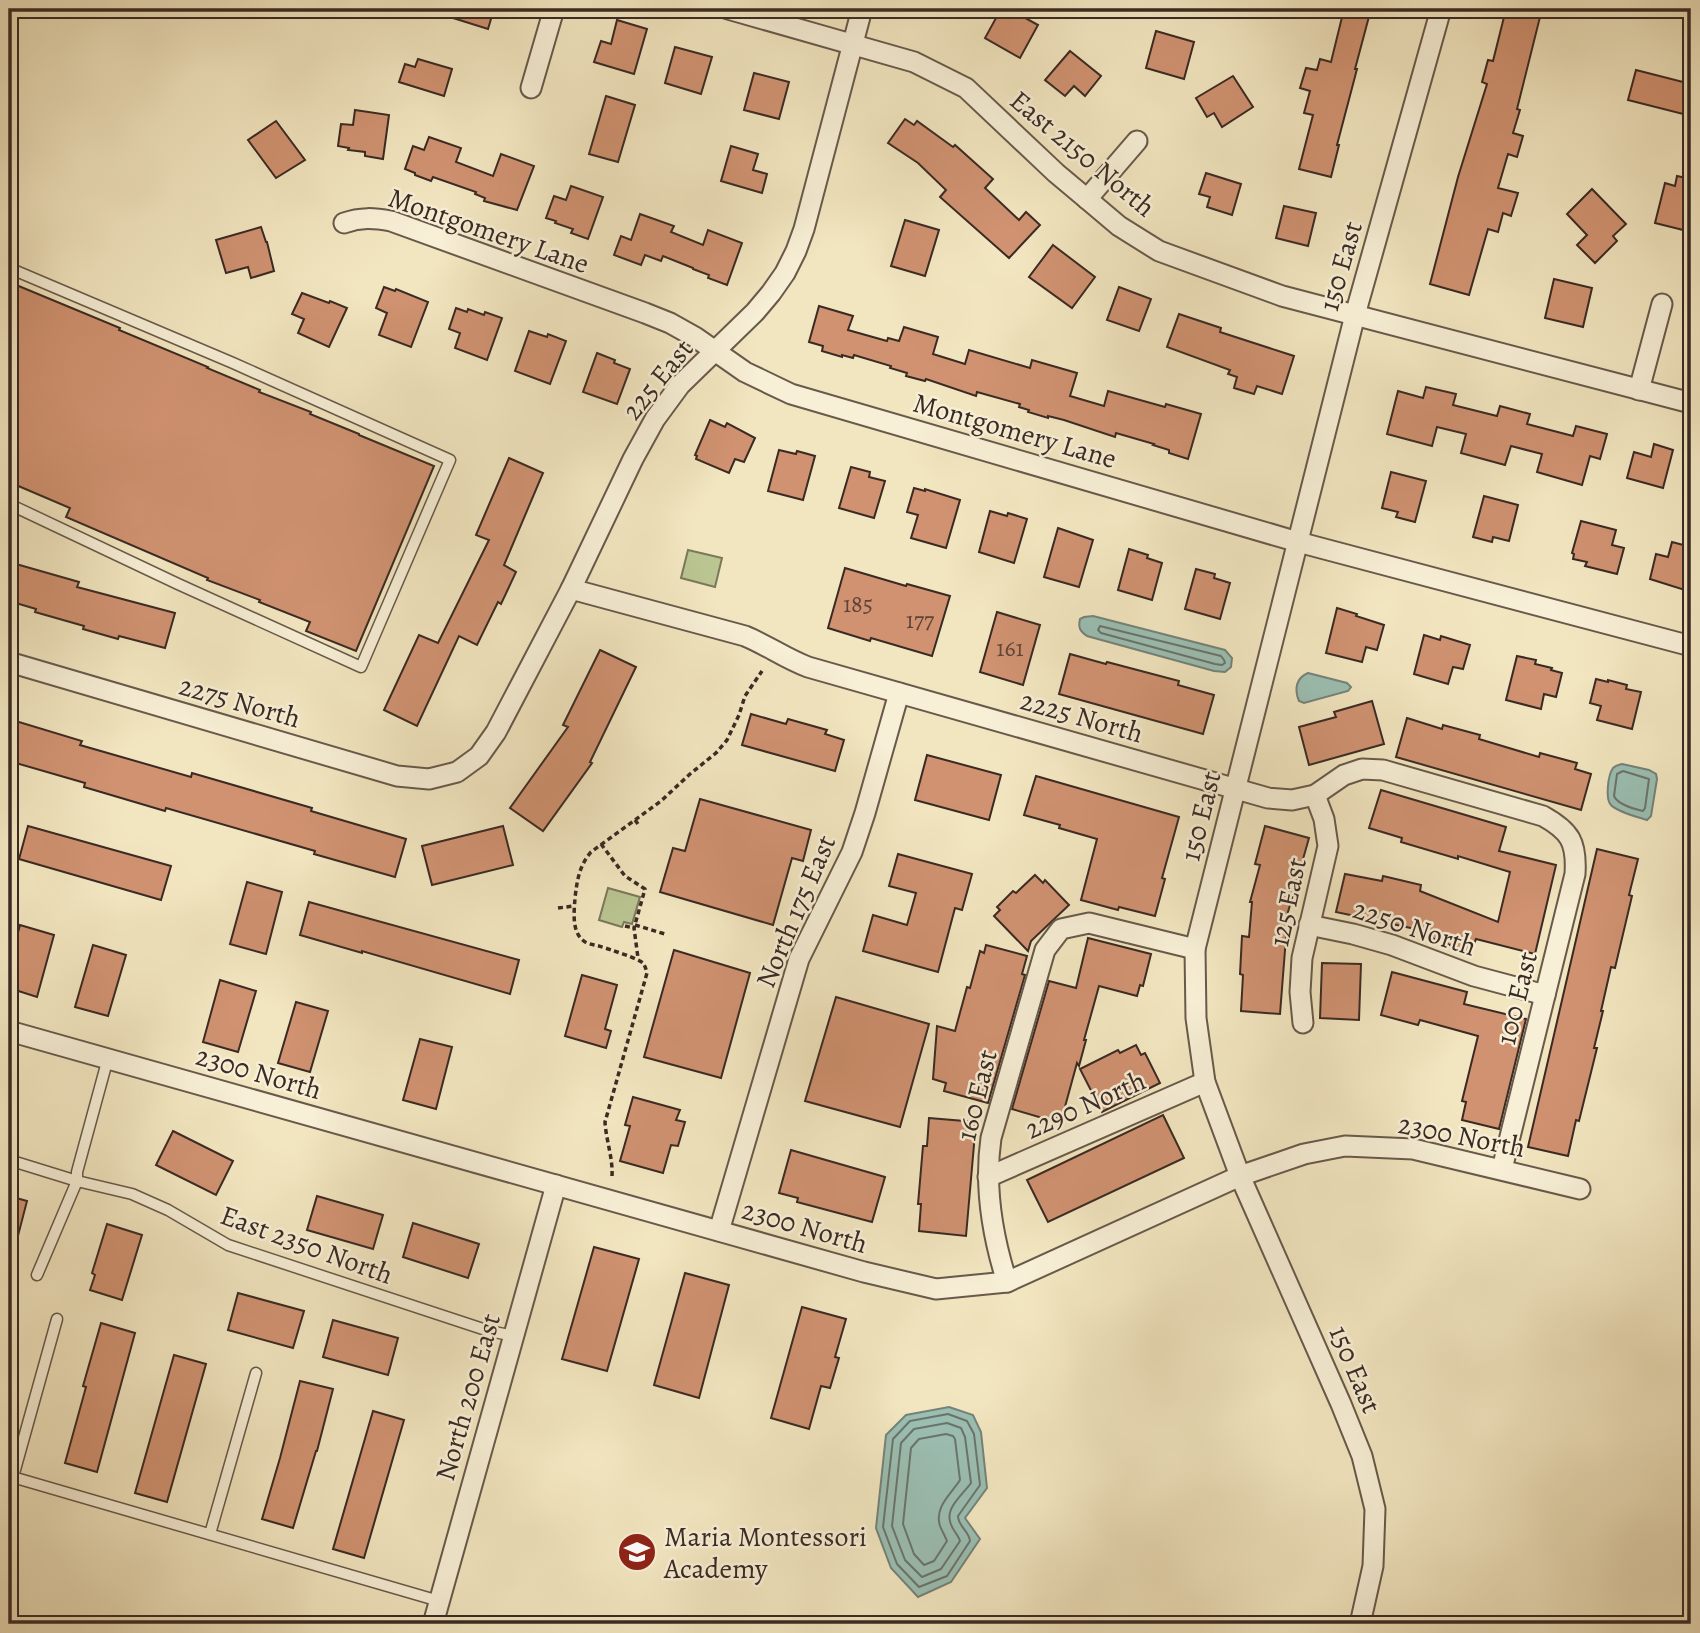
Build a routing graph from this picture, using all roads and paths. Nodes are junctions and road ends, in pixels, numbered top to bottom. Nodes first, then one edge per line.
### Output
1 (554, 9) edge
2 (728, 9) edge
3 (862, 9) edge
4 (1441, 9) edge
5 (853, 44) junction
6 (531, 88) dead end
7 (1137, 141) dead end
8 (1087, 199) junction
9 (344, 223) dead end
10 (9, 268) edge
11 (1662, 304) dead end
12 (1355, 315) junction
13 (716, 350) junction
14 (1639, 390) junction
15 (1691, 403) edge
16 (9, 504) edge
17 (1298, 542) junction
18 (571, 589) junction
19 (1691, 646) edge
20 (9, 662) edge
21 (762, 671) dead end
22 (899, 693) junction
23 (457, 772) joint
24 (1236, 788) junction
25 (1315, 795) junction
26 (635, 820) junction
27 (640, 827) dead end
28 (1571, 839) joint
29 (601, 844) junction
30 (574, 906) junction
31 (558, 908) dead end
32 (1309, 925) junction
33 (625, 926) dead end
34 (634, 927) junction
35 (665, 934) dead end
36 (1195, 949) junction
37 (638, 959) junction
38 (1545, 995) junction
39 (1303, 1023) dead end
40 (9, 1031) edge
41 (108, 1058) junction
42 (1205, 1082) junction
43 (9, 1160) edge
44 (1503, 1170) junction
45 (612, 1176) dead end
46 (1240, 1176) junction
47 (988, 1177) junction
48 (77, 1181) junction
49 (556, 1185) junction
50 (1580, 1189) dead end
51 (719, 1231) junction
52 (37, 1275) dead end
53 (1007, 1282) junction
54 (57, 1319) dead end
55 (514, 1336) junction
56 (256, 1373) dead end
57 (11, 1476) edge
58 (210, 1534) junction
59 (439, 1601) junction
60 (433, 1624) edge
61 (1360, 1624) edge

1 - 6 street
2 - 5 street, East 2150 North
3 - 5 street, 225 East
4 - 12 street, 150 East
5 - 8 street, East 2150 North
5 - 13 street, 225 East
7 - 8 street
8 - 12 street, East 2150 North
9 - 13 street, Montgomery Lane
10 - 16 lane
11 - 14 street
12 - 14 street, East 2150 North
12 - 17 street, 150 East
13 - 17 street, Montgomery Lane
13 - 18 street, 225 East
14 - 15 street, East 2150 North
17 - 19 street, Montgomery Lane
17 - 24 street, 150 East
18 - 22 street, 2225 North
18 - 23 street, 225 East
20 - 23 street, 2275 North
21 - 26 path
22 - 24 street, 2225 North
22 - 51 street, North 175 East
24 - 25 street, 2225 North
24 - 36 street, 150 East
25 - 28 street, 2225 North
25 - 32 street, 125 East
26 - 27 path
26 - 29 path
28 - 38 street, 100 East
29 - 30 path
29 - 34 path
30 - 31 path
30 - 37 path
32 - 38 street, 2250 North
32 - 39 street, 125 East
33 - 34 path
34 - 35 path
34 - 37 path
36 - 42 street, 150 East
36 - 47 street, 160 East
37 - 45 path
38 - 44 street, 100 East
40 - 41 street, 2300 North
41 - 48 lane
41 - 49 street, 2300 North
42 - 46 street, 150 East
42 - 47 street, 2290 North
43 - 48 lane, East 2350 North
44 - 46 street, 2300 North
44 - 50 street, 2300 North
46 - 53 street, 2300 North
46 - 61 street, 150 East
47 - 53 street, 160 East
48 - 52 lane
48 - 55 lane, East 2350 North
49 - 51 street, 2300 North
49 - 55 street, North 200 East
51 - 53 street, 2300 North
54 - 57 lane
55 - 59 street, North 200 East
56 - 58 lane
57 - 58 lane
58 - 59 lane
59 - 60 street, North 200 East

